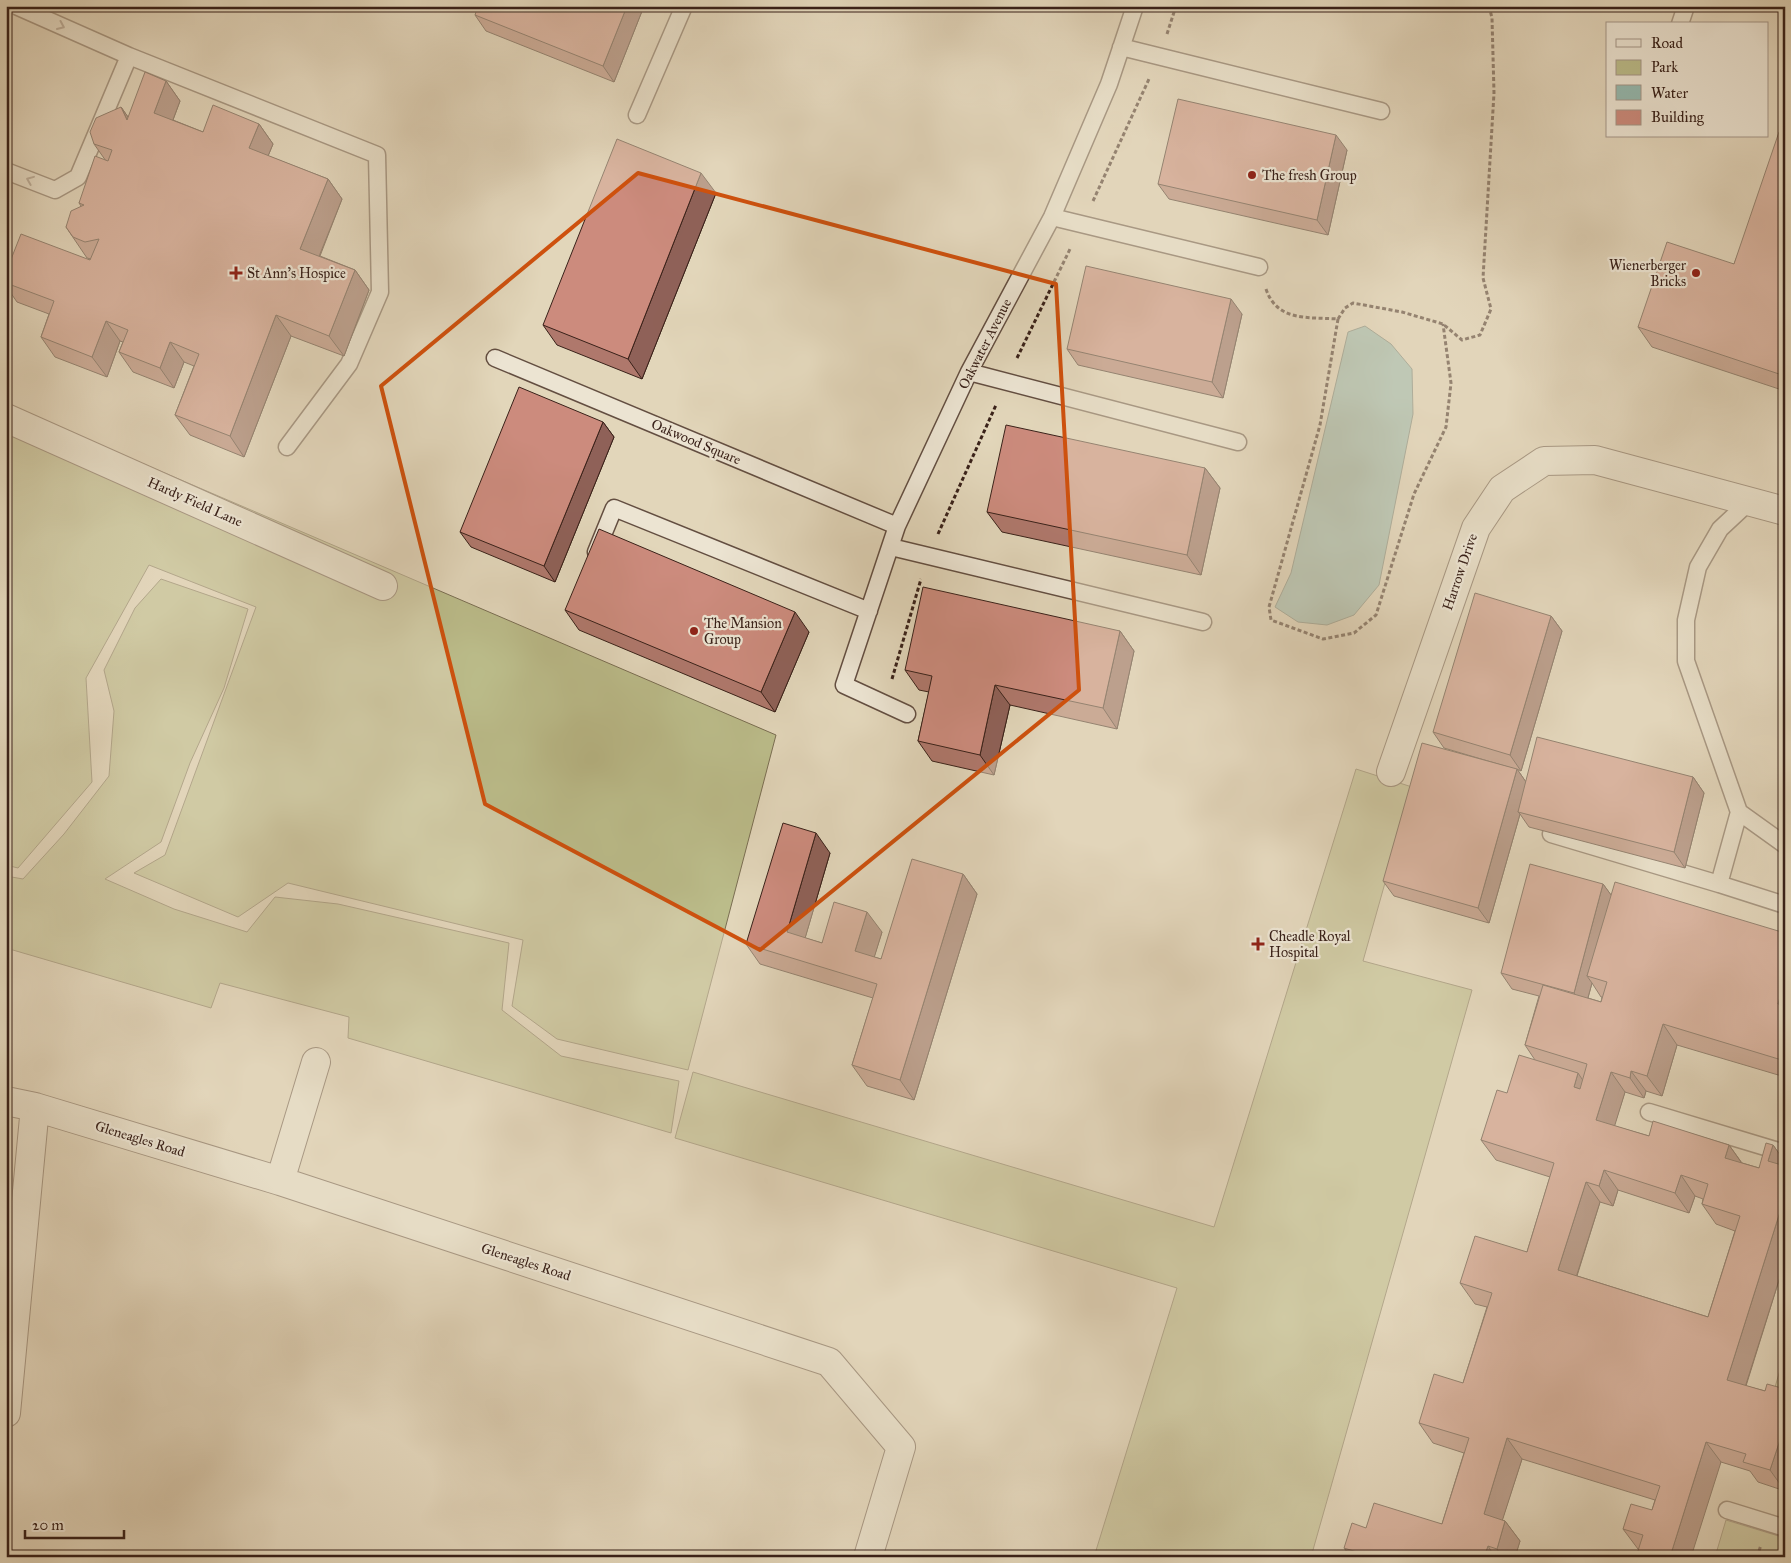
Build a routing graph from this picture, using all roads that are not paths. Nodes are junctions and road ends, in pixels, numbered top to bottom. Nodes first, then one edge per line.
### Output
1 (16, 6) edge
2 (684, 6) edge
3 (1135, 6) edge
4 (1686, 6) edge
5 (1681, 22) edge
6 (1122, 47) junction
7 (129, 56) junction
8 (1381, 111) dead end
9 (637, 115) dead end
10 (6, 171) edge
11 (1052, 217) junction
12 (1259, 267) road end
13 (495, 358) dead end
14 (969, 372) junction
15 (6, 418) edge
16 (1238, 442) dead end
17 (287, 448) dead end
18 (1750, 501) junction
19 (1785, 511) edge
20 (897, 526) junction
21 (890, 547) junction
22 (590, 569) edge
23 (383, 586) dead end
24 (869, 611) junction
25 (1203, 622) dead end
26 (907, 714) dead end
27 (1391, 772) dead end
28 (1739, 812) junction
29 (1551, 834) edge
30 (1785, 845) edge
31 (1719, 884) junction
32 (1785, 905) edge
33 (316, 1062) dead end
34 (6, 1101) edge
35 (35, 1107) junction
36 (1649, 1112) dead end
37 (1785, 1152) edge
38 (280, 1181) junction
39 (6, 1413) edge
40 (1727, 1510) dead end
41 (1785, 1528) edge
42 (868, 1557) edge

1 -> 7 lane
2 - 9 lane
3 - 6 lane, Oakwater Avenue
4 - 5 lane
6 - 8 lane
6 - 11 lane, Oakwater Avenue
7 -> 10 lane
7 - 17 lane
11 - 12 lane
11 - 14 lane, Oakwater Avenue
13 - 20 lane, Oakwood Square
14 - 16 lane
14 - 20 lane, Oakwater Avenue
15 - 23 street, Hardy Field Lane
18 - 19 street, Harrow Drive
18 - 27 street, Harrow Drive
18 - 28 lane
20 - 21 lane, Oakwater Avenue
21 - 24 lane, Oakwater Avenue
21 - 25 lane
22 - 24 lane
24 - 26 lane, Oakwater Avenue
28 - 30 lane
28 - 31 lane
29 - 31 lane
31 - 32 lane
33 - 38 street
34 - 35 street, Gleneagles Road
35 - 38 street, Gleneagles Road
35 - 39 street
36 - 37 lane
38 - 42 street, Gleneagles Road
40 - 41 lane

